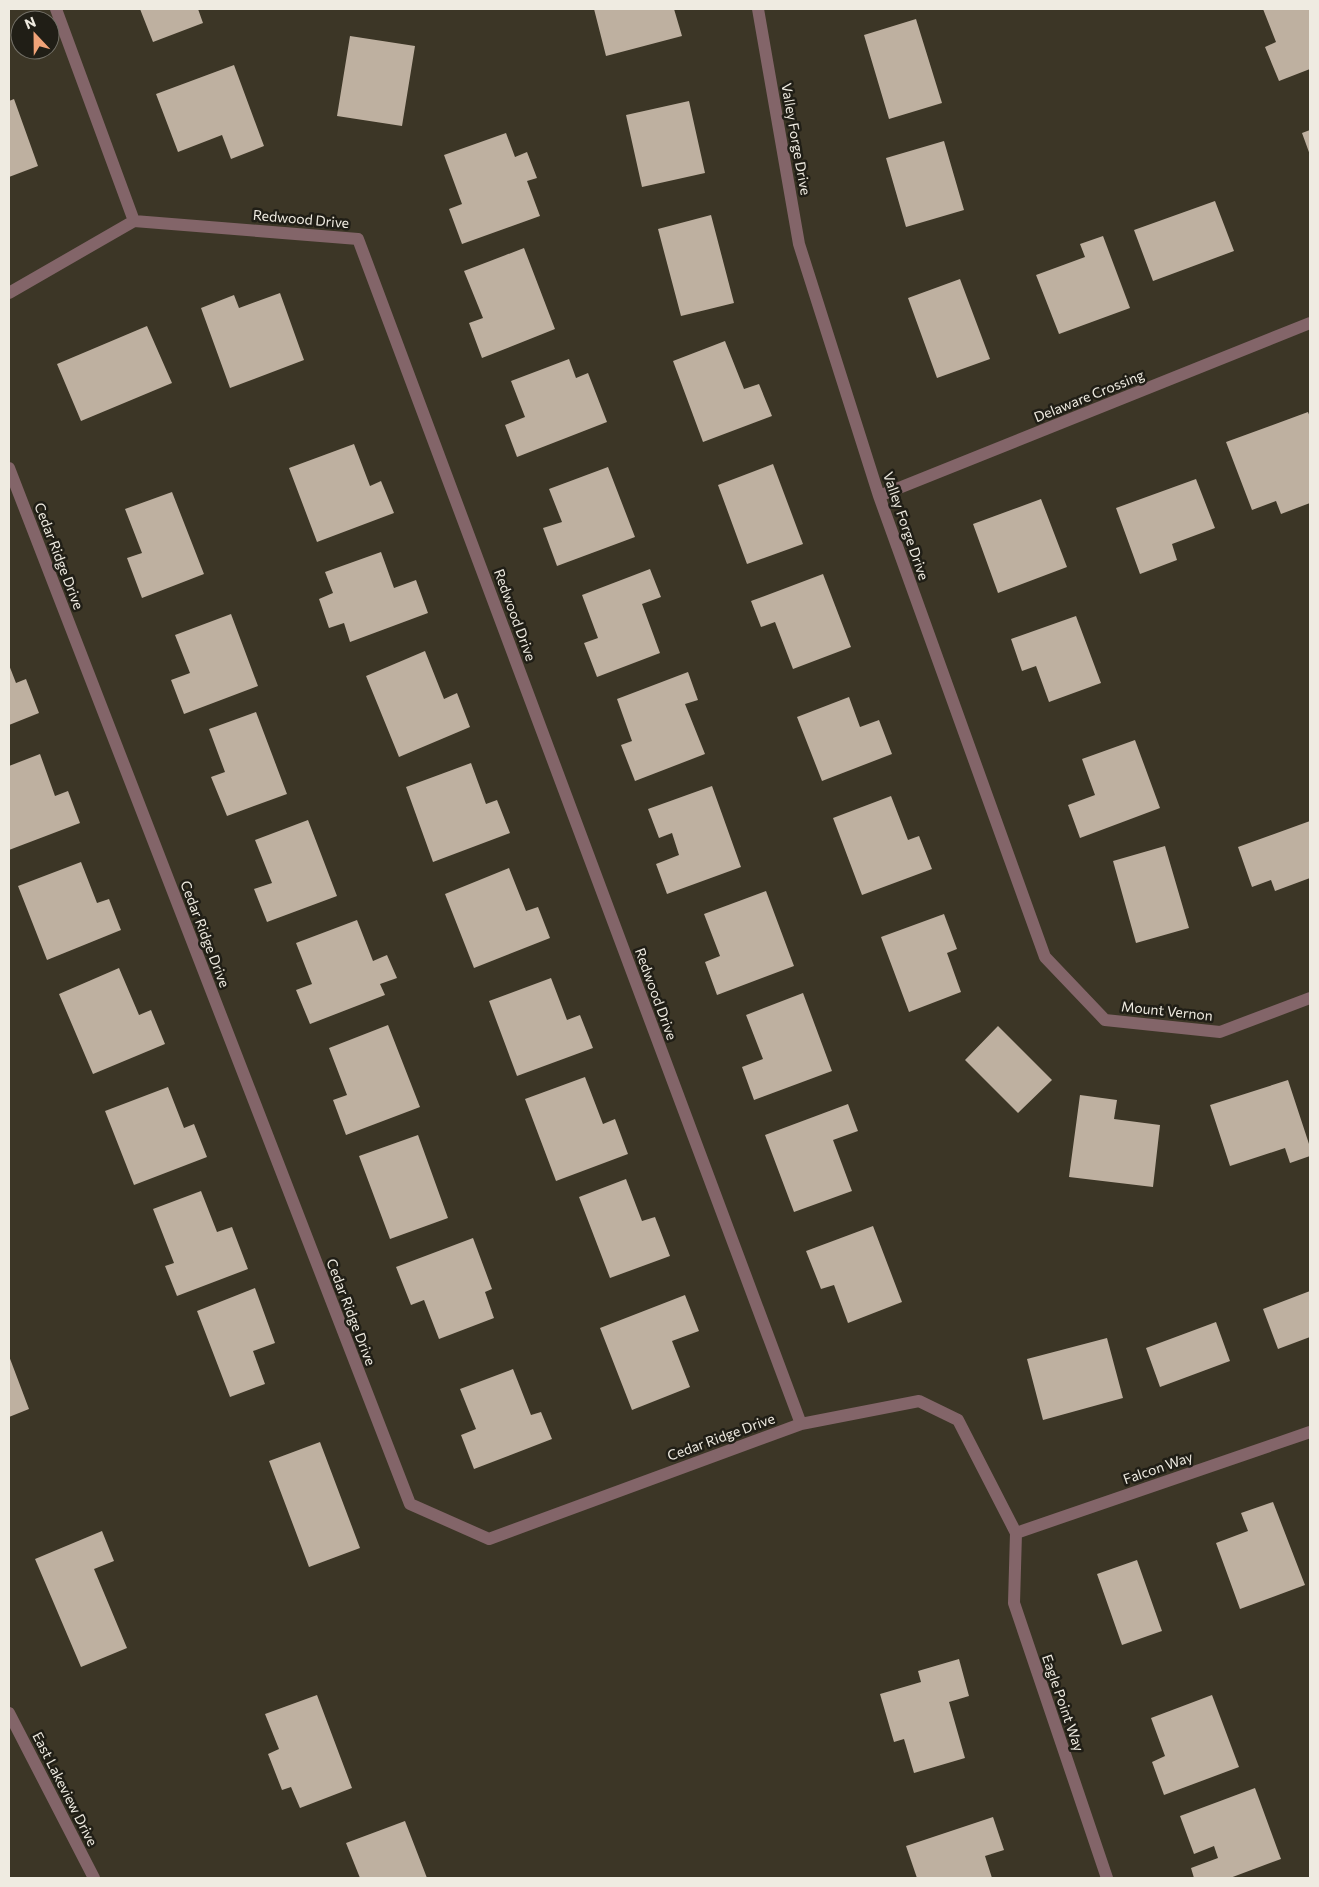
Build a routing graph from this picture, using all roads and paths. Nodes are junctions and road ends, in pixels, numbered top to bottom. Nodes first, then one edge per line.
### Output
1 (56, 9) edge
2 (758, 9) edge
3 (134, 221) junction
4 (9, 293) edge
5 (1310, 323) edge
6 (9, 468) edge
7 (879, 496) junction
8 (1310, 998) edge
9 (1105, 1020) joint
10 (800, 1424) junction
11 (1310, 1432) edge
12 (1016, 1532) junction
13 (9, 1714) edge
14 (94, 1878) edge
15 (1107, 1878) edge

1 - 3 street
2 - 7 street, Valley Forge Drive
3 - 4 street
3 - 10 street, Redwood Drive
5 - 7 street, Delaware Crossing
6 - 10 street, Cedar Ridge Drive
7 - 9 street, Valley Forge Drive
8 - 9 street, Mount Vernon
10 - 12 street, Cedar Ridge Drive
11 - 12 street, Falcon Way
12 - 15 street, Eagle Point Way
13 - 14 street, East Lakeview Drive

